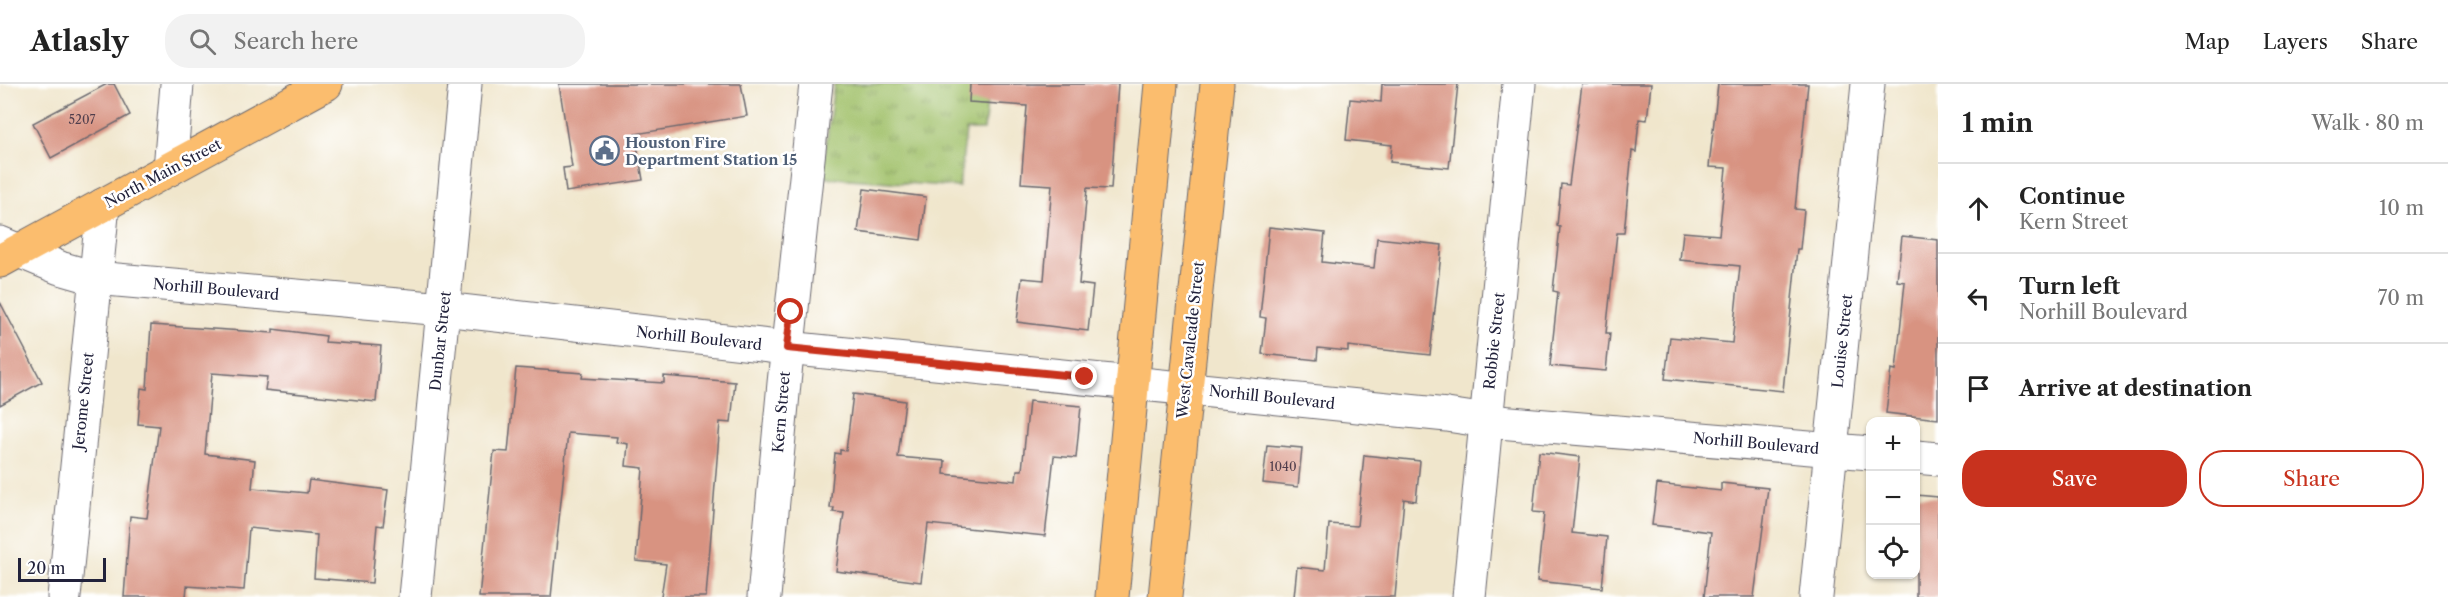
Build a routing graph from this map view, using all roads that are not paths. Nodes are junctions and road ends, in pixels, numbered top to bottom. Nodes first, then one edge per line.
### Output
1 (177, 84) edge
2 (326, 84) edge
3 (465, 84) edge
4 (816, 84) edge
5 (1161, 84) edge
6 (1217, 84) edge
7 (1520, 84) edge
8 (1868, 84) edge
9 (170, 169) junction
10 (103, 205) junction
11 (6, 252) edge
12 (96, 278) junction
13 (443, 309) junction
14 (787, 348) junction
15 (1132, 382) junction
16 (1185, 387) junction
17 (1487, 421) junction
18 (1831, 449) junction
19 (1866, 453) edge
20 (1920, 457) edge
21 (1938, 459) edge
22 (64, 597) edge
23 (415, 597) edge
24 (764, 597) edge
25 (1112, 597) edge
26 (1165, 597) edge
27 (1469, 597) edge
28 (1816, 597) edge

1 - 9 street
2 - 9 main road, North Main Street
3 - 13 street, Dunbar Street
4 - 14 street, Kern Street
5 - 15 main road
6 - 16 main road, West Cavalcade Street
7 - 17 street, Robbie Street
8 - 18 street, Louise Street
9 - 10 main road, North Main Street
10 - 11 main road, North Main Street
10 - 12 street, Jerome Street
11 - 12 street, Norhill Boulevard
12 - 13 street, Norhill Boulevard
12 - 22 street, Jerome Street
13 - 14 street, Norhill Boulevard
13 - 23 street, Dunbar Street
14 - 15 street, Norhill Boulevard
14 - 24 street, Kern Street
15 - 16 street, Norhill Boulevard
15 - 25 main road
16 - 17 street, Norhill Boulevard
16 - 26 main road, West Cavalcade Street
17 - 18 street, Norhill Boulevard
17 - 27 street, Robbie Street
18 - 19 street, Norhill Boulevard
18 - 28 street, Louise Street
20 - 21 street

